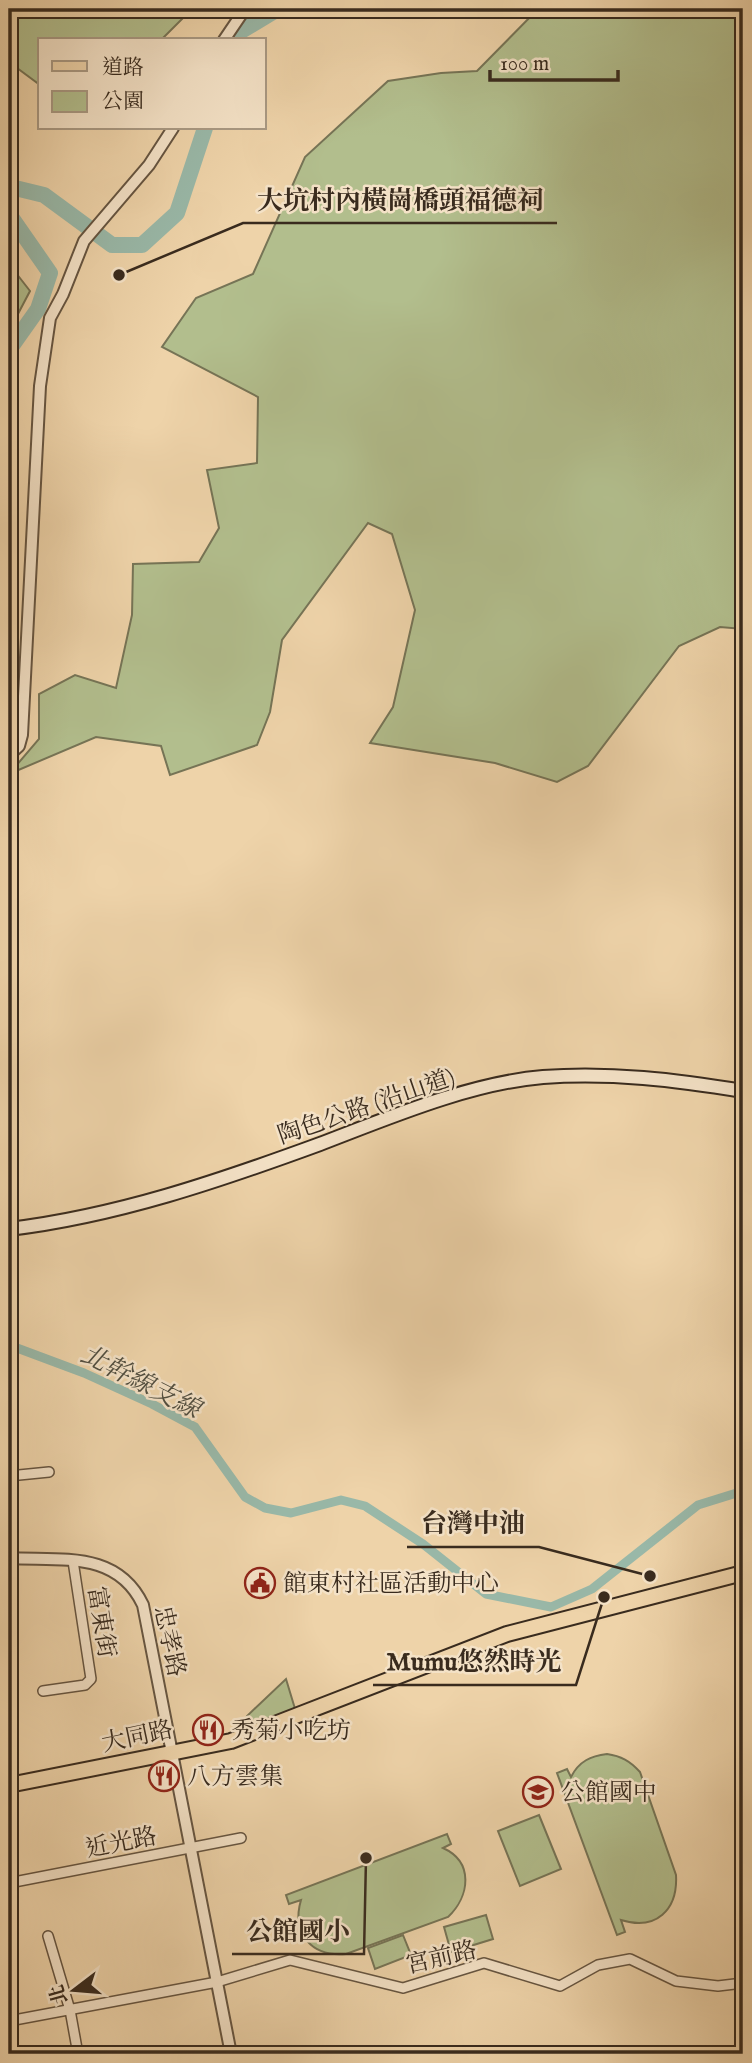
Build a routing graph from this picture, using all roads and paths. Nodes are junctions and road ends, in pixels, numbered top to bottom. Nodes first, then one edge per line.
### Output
1 (245, 9) edge
2 (224, 38) edge
3 (172, 130) edge
4 (9, 755) edge
5 (743, 1091) edge
6 (9, 1229) edge
7 (49, 1472) dead end
8 (9, 1476) edge
9 (9, 1558) edge
10 (73, 1562) junction
11 (743, 1573) edge
12 (9, 1661) edge
13 (12, 1690) dead end
14 (43, 1691) dead end
15 (171, 1752) junction
16 (9, 1785) edge
17 (241, 1838) dead end
18 (190, 1848) junction
19 (9, 1883) edge
20 (48, 1936) dead end
21 (217, 1982) junction
22 (743, 1983) edge
23 (70, 2010) junction
24 (9, 2021) edge
25 (78, 2054) edge
26 (231, 2054) edge

1 - 2 street
3 - 4 street
5 - 6 main road, 陶色公路 (沿山道)
7 - 8 street
9 - 10 street, 忠孝路
10 - 14 street, 富東街
10 - 15 street, 忠孝路
11 - 15 main road, 大同路
12 - 13 street
15 - 16 main road, 大同路
15 - 18 street, 忠孝路
17 - 18 street, 近光路
18 - 19 street, 近光路
18 - 21 street, 忠孝路
20 - 23 street
21 - 22 street, 宮前路
21 - 23 street, 宮前路
21 - 26 street, 忠孝路
23 - 24 street, 宮前路
23 - 25 street

